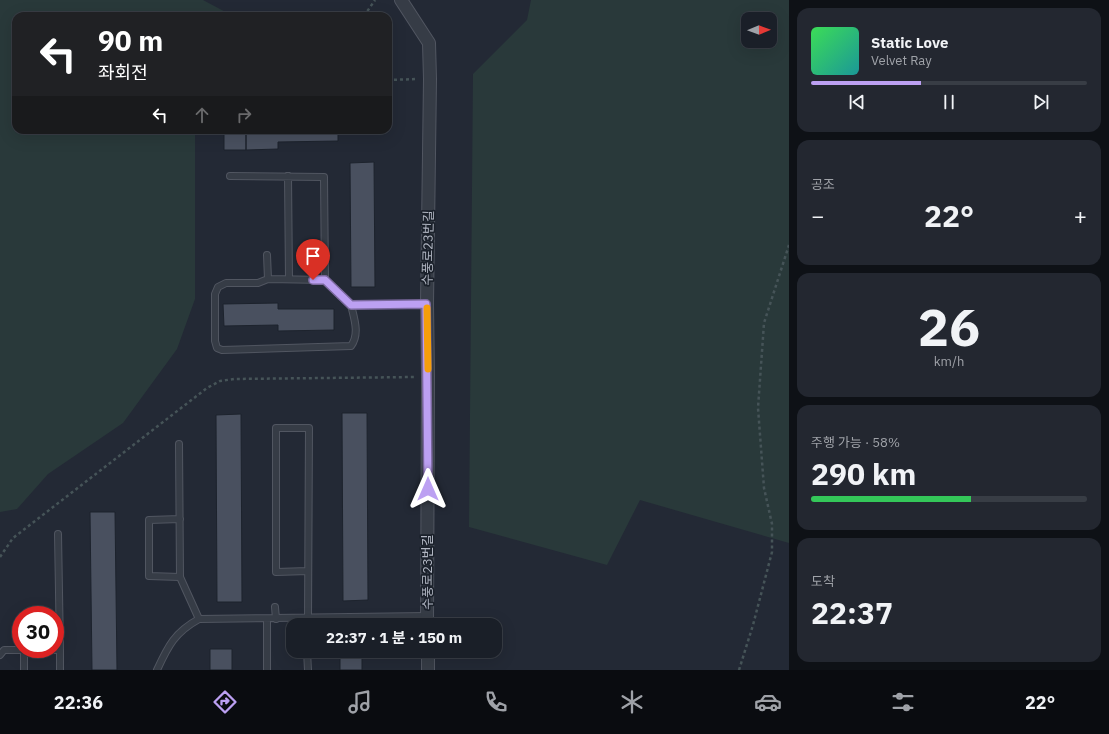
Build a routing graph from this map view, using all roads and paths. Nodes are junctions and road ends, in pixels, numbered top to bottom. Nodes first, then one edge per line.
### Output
1 (375, 0) edge
2 (401, 0) edge
3 (367, 12) edge
4 (430, 79) junction
5 (392, 80) edge
6 (230, 176) dead end
7 (288, 176) junction
8 (789, 245) edge
9 (267, 255) dead end
10 (268, 279) junction
11 (289, 279) junction
12 (325, 280) junction
13 (426, 304) junction
14 (351, 305) junction
15 (428, 377) junction
16 (179, 444) dead end
17 (180, 519) junction
18 (58, 534) dead end
19 (0, 557) edge
20 (308, 571) junction
21 (180, 577) junction
22 (59, 606) edge
23 (275, 607) dead end
24 (308, 618) edge
25 (427, 618) edge
26 (199, 619) junction
27 (267, 619) junction
28 (276, 619) junction
29 (286, 619) edge
30 (12, 650) edge
31 (0, 655) edge
32 (24, 658) edge
33 (60, 658) edge
34 (307, 658) edge
35 (428, 658) edge
36 (24, 670) edge
37 (60, 670) edge
38 (157, 670) edge
39 (268, 670) edge
40 (308, 670) edge
41 (428, 670) edge
42 (739, 670) edge

1 - 3 path
2 - 4 street, 수풍로23번길
4 - 5 path
4 - 13 street, 수풍로23번길
6 - 7 lane
7 - 11 lane
7 - 12 lane
8 - 42 path
9 - 10 lane
10 - 11 lane
10 - 14 lane
11 - 12 lane
12 - 14 lane
13 - 14 lane
13 - 15 street, 수풍로23번길
15 - 19 path
15 - 25 street, 수풍로23번길
16 - 17 lane
17 - 21 lane
17 - 21 lane
18 - 22 lane
20 - 20 lane
20 - 24 lane
21 - 26 lane
23 - 28 lane
26 - 27 lane
26 - 38 lane
27 - 28 lane
27 - 39 lane
28 - 29 lane
30 - 31 lane
32 - 36 lane
33 - 37 lane
34 - 40 lane
35 - 41 street

